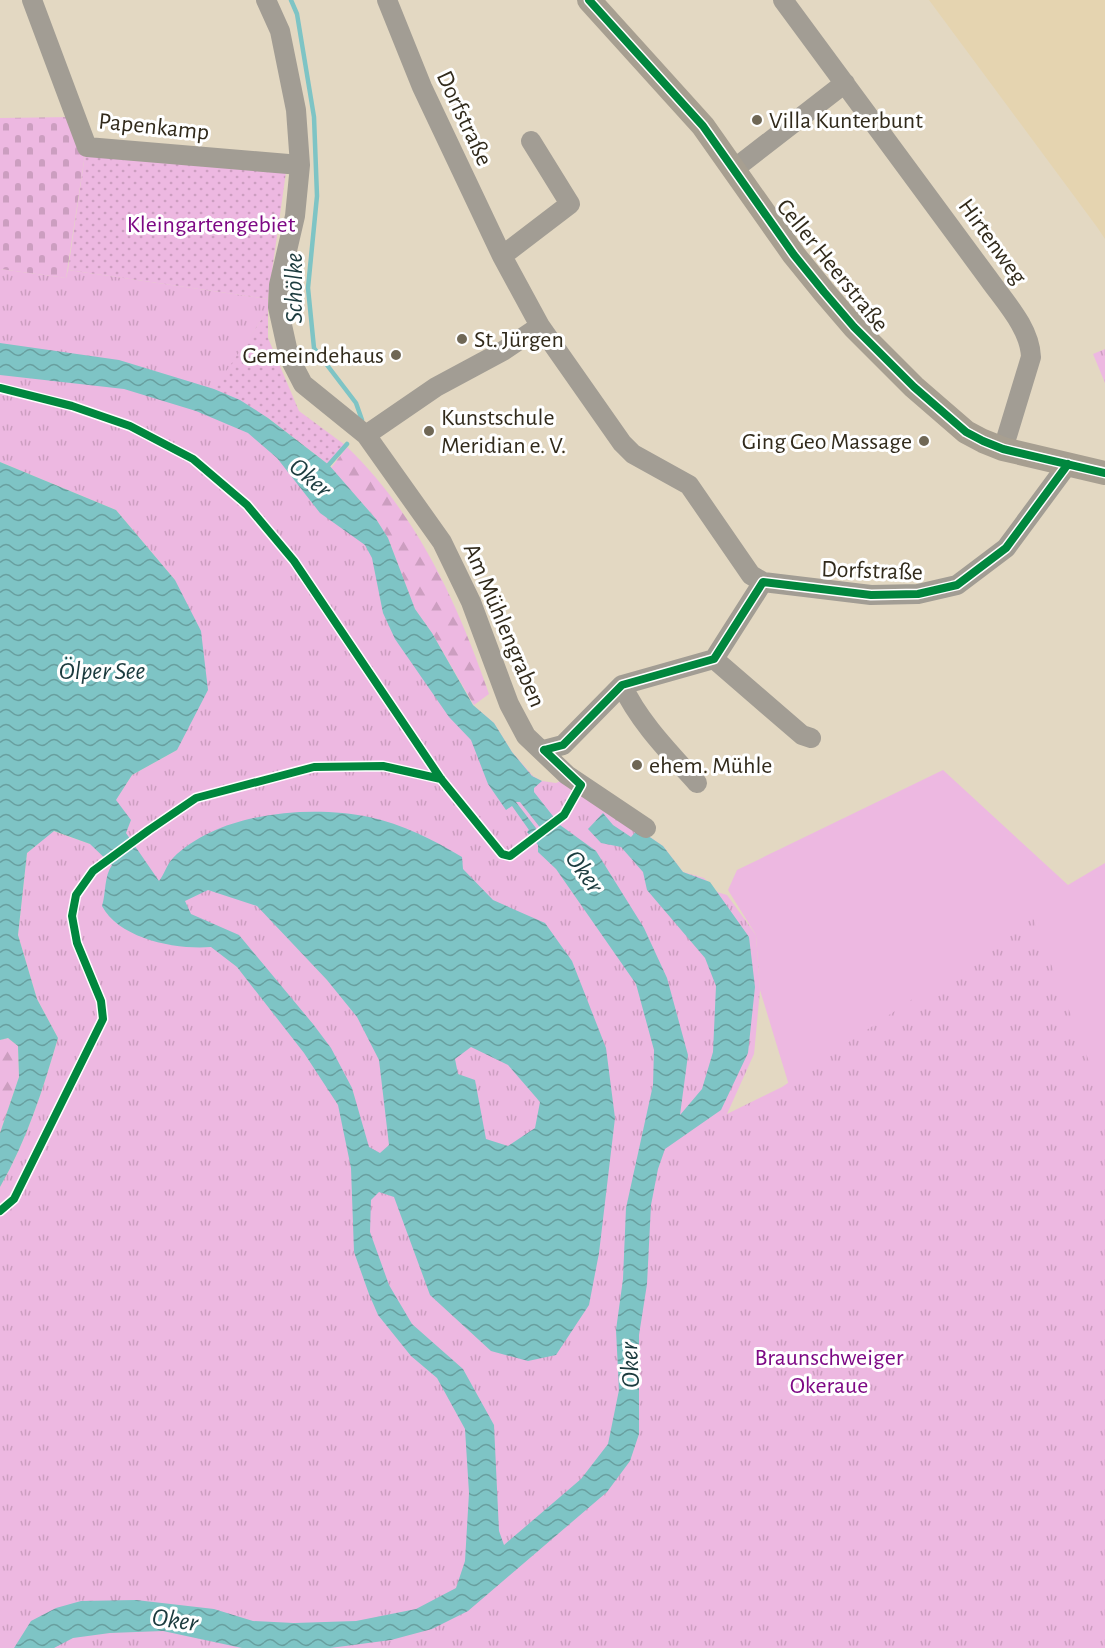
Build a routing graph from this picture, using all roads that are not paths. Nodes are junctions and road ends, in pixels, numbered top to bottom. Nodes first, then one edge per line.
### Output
1 (32, 0) edge
2 (267, 0) edge
3 (387, 0) edge
4 (589, 0) edge
5 (783, 0) edge
6 (845, 83) junction
7 (531, 141) dead end
8 (300, 165) junction
9 (734, 169) junction
10 (502, 256) junction
11 (540, 326) junction
12 (366, 435) junction
13 (1003, 449) junction
14 (1068, 464) junction
15 (1105, 473) edge
16 (763, 582) junction
17 (714, 659) junction
18 (622, 685) junction
19 (811, 738) dead end
20 (544, 750) junction
21 (697, 783) dead end
22 (646, 828) dead end

1 - 8 street, Papenkamp
2 - 8 street, Am Mühlengraben
3 - 10 street, Dorfstraße
4 - 9 main road, Celler Heerstraße
5 - 6 street, Hirtenweg
6 - 9 street
6 - 13 street, Hirtenweg
7 - 10 street
8 - 12 street, Am Mühlengraben
9 - 13 main road, Celler Heerstraße
10 - 11 street, Dorfstraße
11 - 12 street
11 - 16 street, Dorfstraße
12 - 20 street, Am Mühlengraben
13 - 14 main road, Celler Heerstraße
14 - 15 main road, Celler Heerstraße
14 - 16 street, Dorfstraße
16 - 17 street
17 - 18 street
17 - 19 street
18 - 20 street
18 - 21 street
20 - 22 street, Am Mühlengraben

